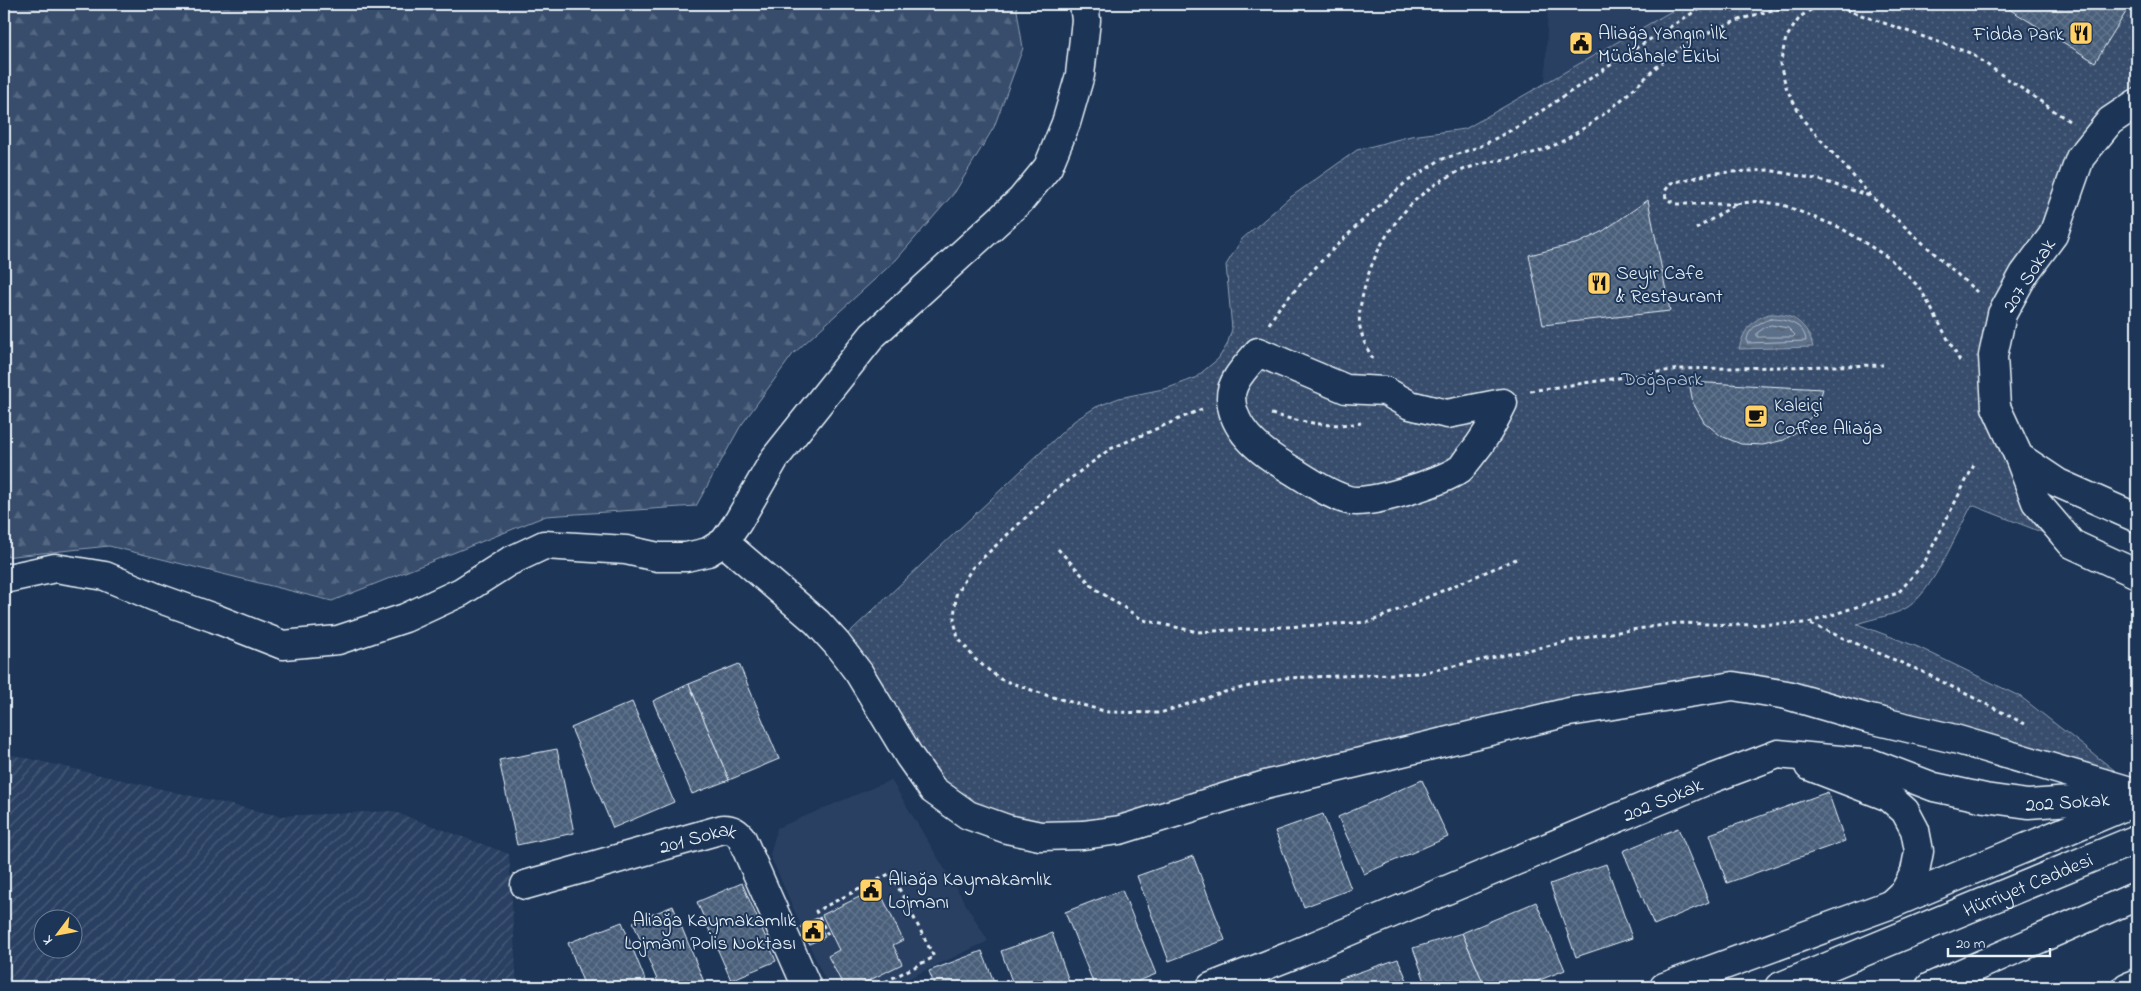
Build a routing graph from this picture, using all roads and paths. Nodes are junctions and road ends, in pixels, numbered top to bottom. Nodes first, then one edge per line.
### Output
1 (1084, 4) edge
2 (1799, 4) edge
3 (1806, 4) edge
4 (1818, 5) junction
5 (2137, 103) edge
6 (2095, 139) junction
7 (1872, 197) junction
8 (1736, 204) junction
9 (1696, 229) dead end
10 (2002, 314) junction
11 (1375, 363) dead end
12 (1883, 365) dead end
13 (1964, 370) dead end
14 (1512, 398) junction
15 (2019, 457) junction
16 (1974, 465) dead end
17 (2137, 518) edge
18 (724, 542) junction
19 (1058, 549) dead end
20 (1516, 559) dead end
21 (2137, 574) edge
22 (4, 580) edge
23 (2034, 730) dead end
24 (1778, 754) junction
25 (2137, 795) edge
26 (2137, 801) edge
27 (2137, 839) edge
28 (525, 885) dead end
29 (2137, 896) edge
30 (1889, 905) junction
31 (828, 935) dead end
32 (2137, 983) edge
33 (807, 987) edge
34 (875, 987) edge
35 (1210, 987) edge
36 (1664, 987) edge
37 (1779, 987) edge
38 (1930, 987) edge
39 (2126, 987) edge

1 - 18 main road
2 - 11 path
3 - 4 path
4 - 6 path
4 - 7 path
5 - 6 main road, 207 Sokak
6 - 10 main road, 207 Sokak
7 - 8 path
7 - 10 path
8 - 9 path
8 - 13 path
10 - 15 main road, 207 Sokak
12 - 14 path
14 - 14 main road
15 - 17 main road
15 - 21 main road, 207 Sokak
16 - 23 path
18 - 22 main road
18 - 25 main road
19 - 20 path
24 - 25 main road, 202 Sokak
24 - 30 main road
24 - 35 main road, 202 Sokak
26 - 30 main road
27 - 37 main road, Hürriyet Caddesi
28 - 33 main road, 201 Sokak
29 - 38 main road
30 - 36 main road
31 - 34 path
32 - 39 main road

